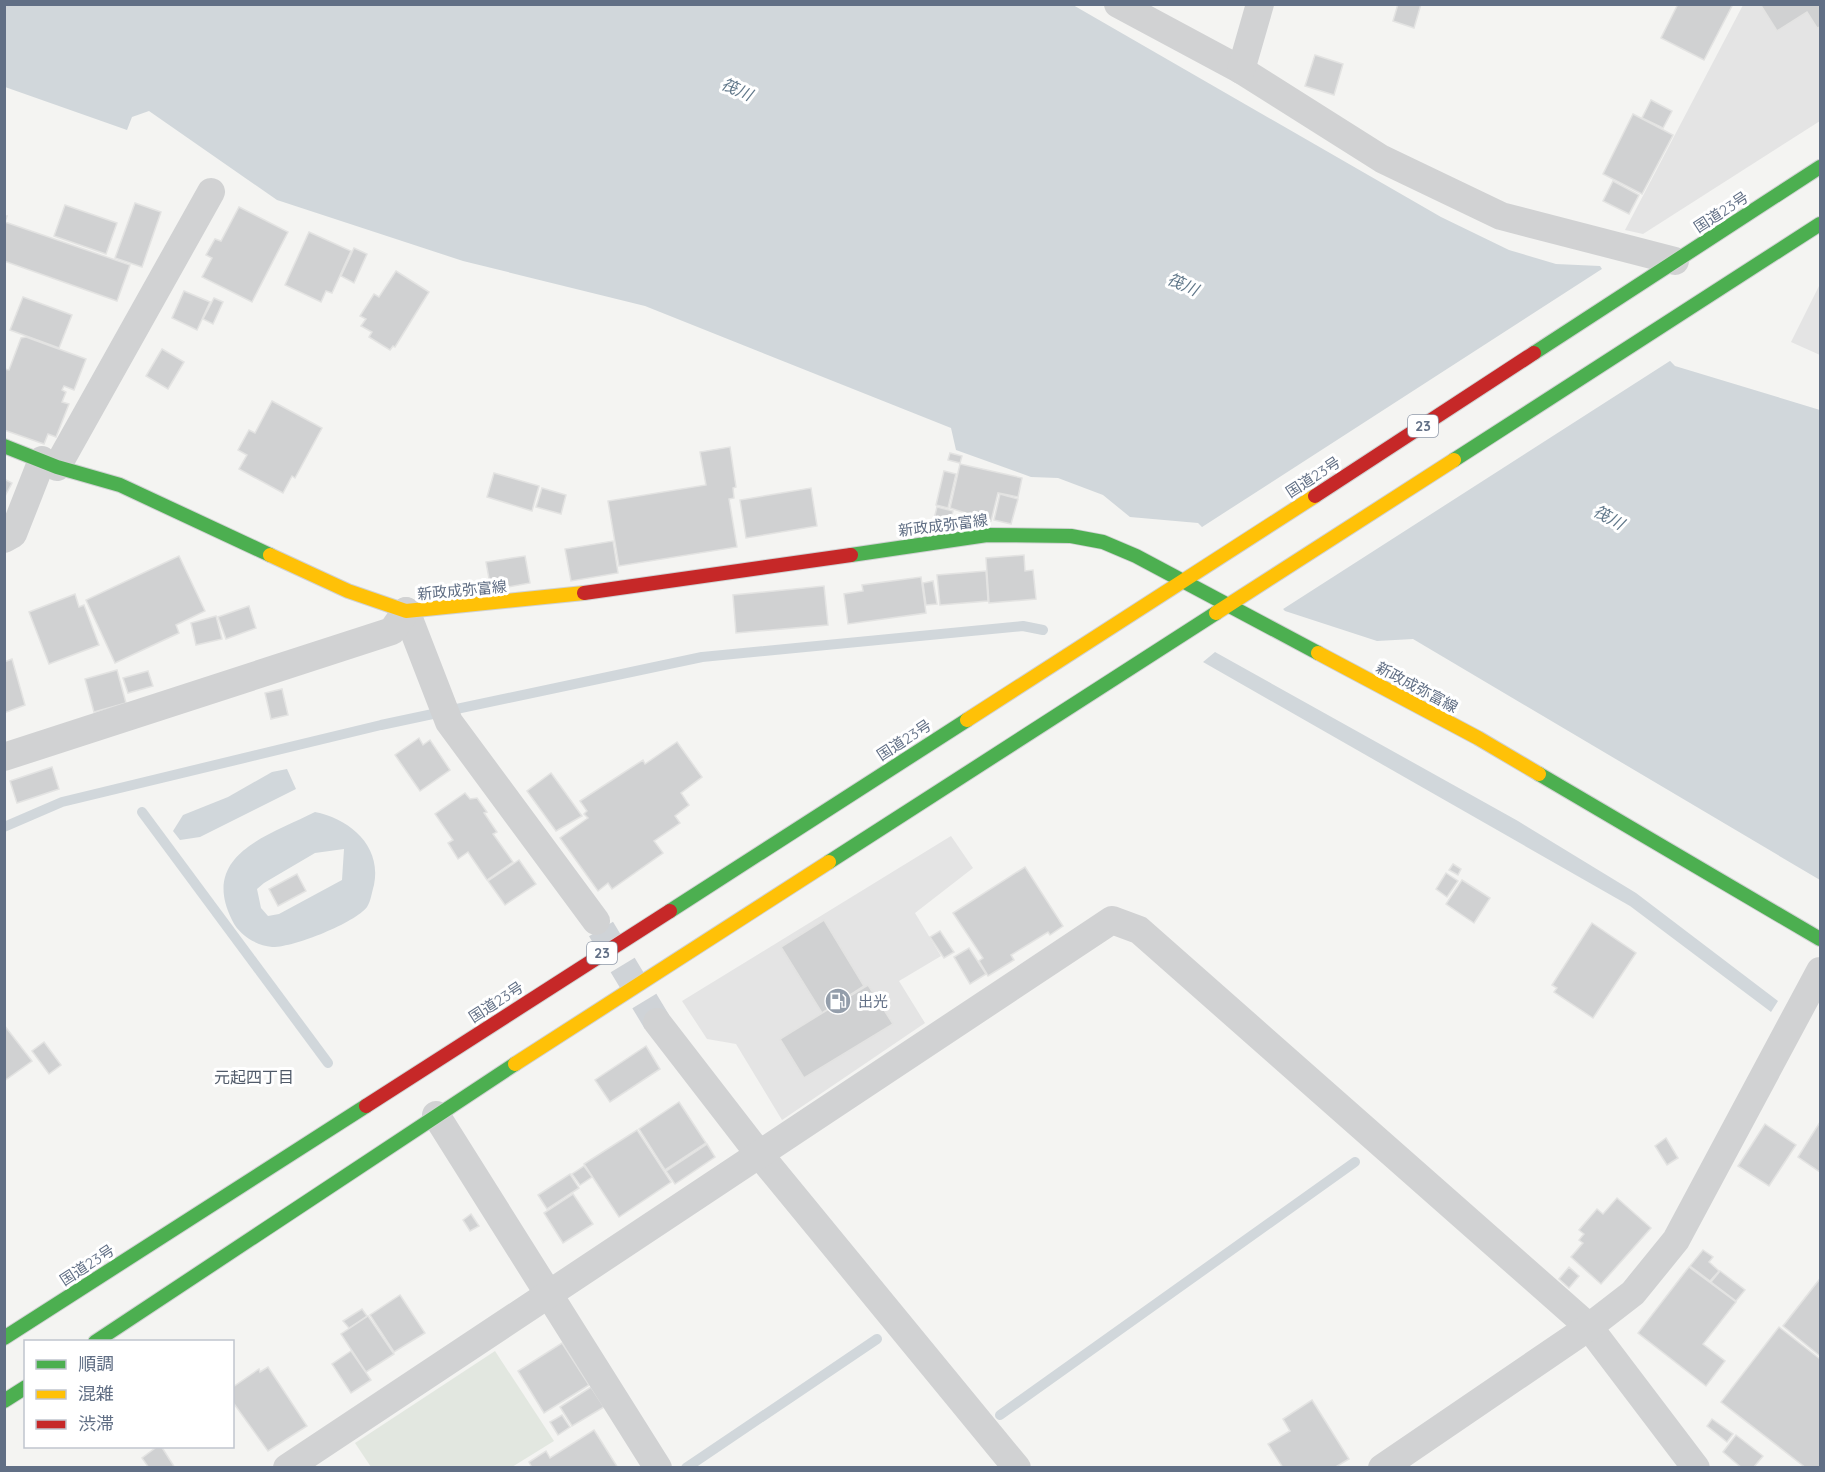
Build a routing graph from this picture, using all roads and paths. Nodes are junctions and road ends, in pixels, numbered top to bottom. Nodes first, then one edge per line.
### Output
1 (1119, 4) edge
2 (1260, 4) edge
3 (1241, 70) junction
4 (1821, 167) edge
5 (211, 192) dead end
6 (1821, 224) edge
7 (1675, 261) junction
8 (4, 446) edge
9 (49, 463) junction
10 (4, 538) edge
11 (1182, 581) junction
12 (1229, 607) junction
13 (406, 611) junction
14 (4, 757) edge
15 (596, 921) tunnel mouth
16 (1821, 939) edge
17 (1821, 971) edge
18 (657, 1022) tunnel mouth
19 (436, 1115) junction
20 (759, 1154) junction
21 (547, 1295) junction
22 (1589, 1327) junction
23 (4, 1338) edge
24 (96, 1340) edge
25 (24, 1388) edge
26 (4, 1401) edge
27 (287, 1467) edge
28 (658, 1467) edge
29 (1017, 1467) edge
30 (1382, 1467) edge
31 (1696, 1467) edge

1 - 3 street
2 - 3 street
3 - 7 street
4 - 7 main road, 国道23号 / 23
5 - 9 street
6 - 12 main road
7 - 11 main road, 国道23号 / 23
8 - 9 main road, 新政成弥富線
9 - 10 street
9 - 13 main road, 新政成弥富線
11 - 12 main road, 新政成弥富線
11 - 13 main road, 新政成弥富線
11 - 23 main road, 国道23号 / 23
12 - 16 main road, 新政成弥富線
12 - 19 main road
13 - 14 street
13 - 15 street
17 - 22 street
18 - 20 street
19 - 21 street
19 - 24 main road
20 - 21 street
20 - 22 street
20 - 29 street
21 - 27 street
21 - 28 street
22 - 30 street
22 - 31 street
25 - 26 main road

